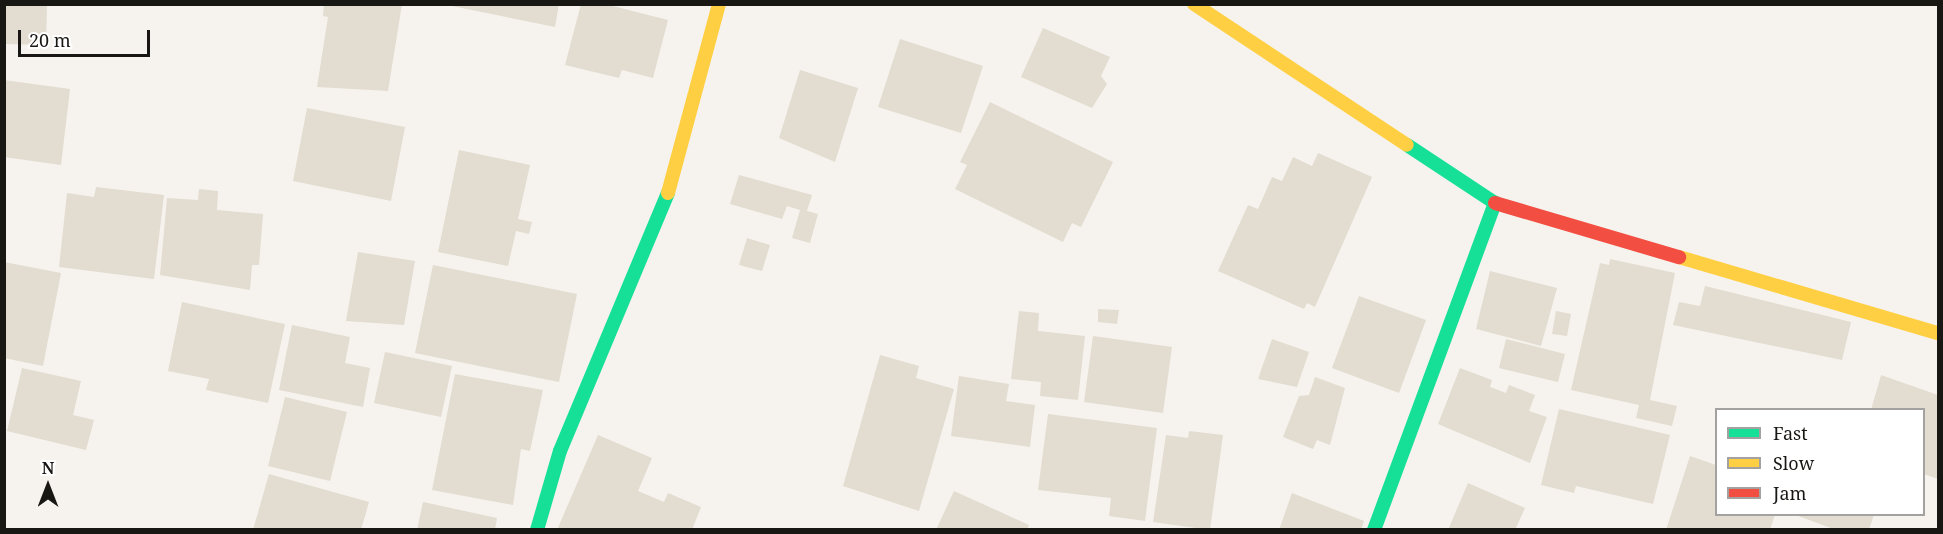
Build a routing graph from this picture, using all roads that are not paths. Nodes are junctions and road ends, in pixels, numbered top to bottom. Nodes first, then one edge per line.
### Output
1 (719, 4) edge
2 (1194, 4) edge
3 (1495, 203) junction
4 (1938, 333) edge
5 (537, 530) edge
6 (1374, 530) edge

1 - 5 street
2 - 3 street
3 - 4 street
3 - 6 street

